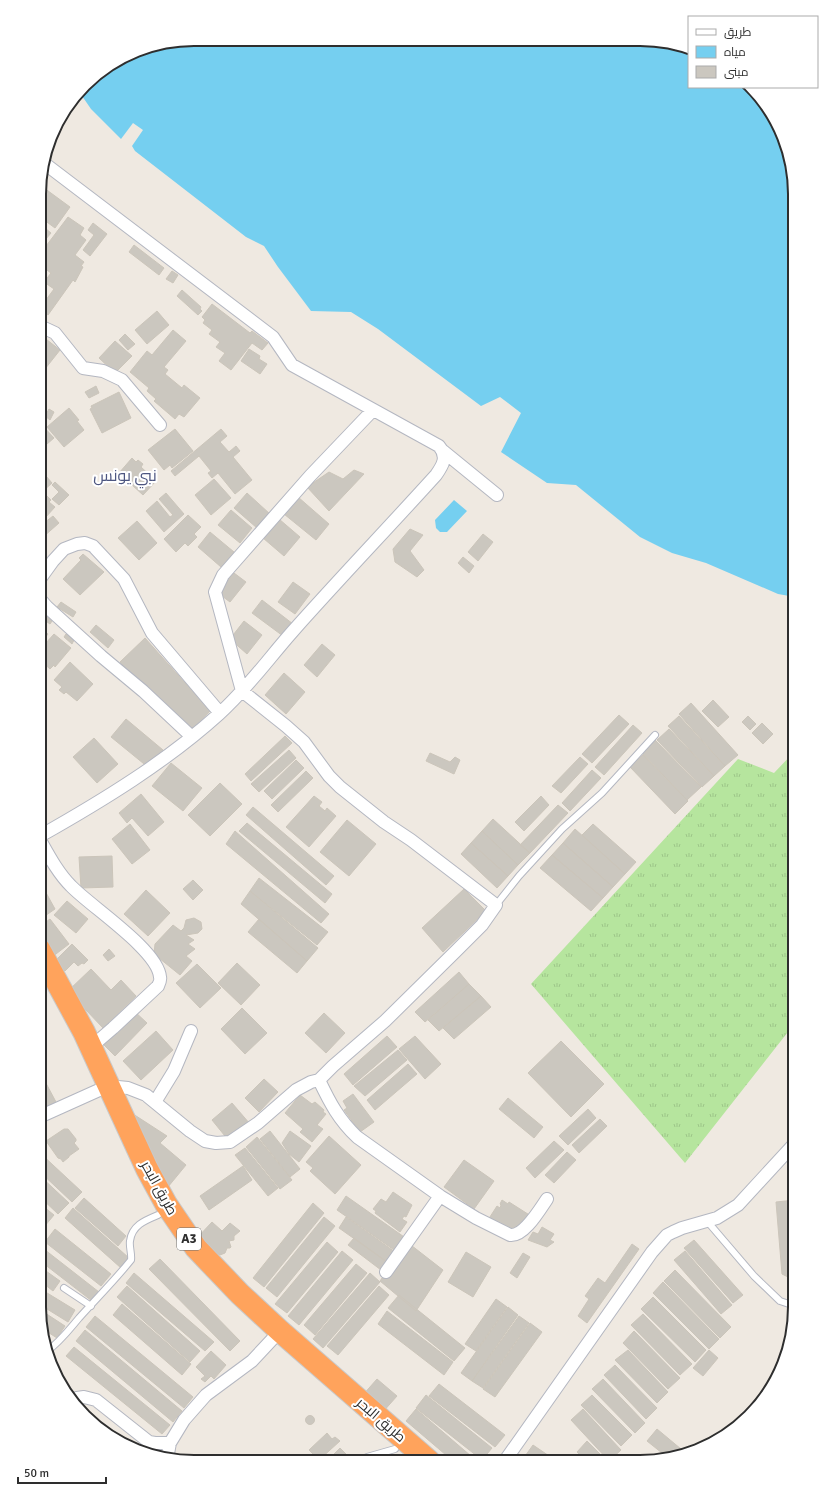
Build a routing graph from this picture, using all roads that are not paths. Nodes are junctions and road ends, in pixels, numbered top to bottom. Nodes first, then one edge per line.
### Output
1 (49, 167) edge
2 (46, 329) edge
3 (373, 410) junction
4 (160, 424) dead end
5 (443, 451) junction
6 (497, 495) dead end
7 (46, 571) edge
8 (46, 605) edge
9 (242, 691) junction
10 (220, 713) junction
11 (655, 735) dead end
12 (192, 737) junction
13 (46, 832) edge
14 (46, 850) edge
15 (496, 905) junction
16 (46, 961) edge
17 (46, 985) edge
18 (191, 1031) dead end
19 (91, 1047) junction
20 (319, 1080) junction
21 (103, 1088) junction
22 (155, 1102) junction
23 (46, 1114) edge
24 (788, 1150) edge
25 (440, 1196) junction
26 (548, 1199) dead end
27 (158, 1215) junction
28 (707, 1221) junction
29 (386, 1272) dead end
30 (64, 1288) dead end
31 (788, 1304) edge
32 (91, 1306) junction
33 (275, 1335) junction
34 (52, 1347) edge
35 (78, 1398) edge
36 (170, 1443) junction
37 (168, 1453) edge
38 (402, 1455) edge
39 (422, 1455) edge
40 (509, 1455) edge

1 - 3 street
2 - 4 street
3 - 5 street
3 - 9 street
5 - 6 street
5 - 9 street
7 - 10 street
8 - 12 street
9 - 10 street
9 - 15 street
10 - 12 street
11 - 15 lane
12 - 13 street
14 - 19 street
15 - 20 street
16 - 19 highway, طريق البحر / A3
17 - 21 highway, طريق البحر / A3
18 - 22 street
19 - 21 highway, طريق البحر / A3
20 - 22 street
20 - 25 street
21 - 22 street
21 - 23 street
21 - 27 highway, طريق البحر / A3
21 - 33 highway, طريق البحر / A3
24 - 28 street
25 - 26 street
25 - 29 street
27 - 32 lane
27 - 33 highway, طريق البحر / A3
28 - 31 lane
28 - 40 street
30 - 32 lane
32 - 34 lane
33 - 36 street
33 - 38 highway, طريق البحر / A3
33 - 39 highway, طريق البحر / A3
35 - 36 street
36 - 37 street

